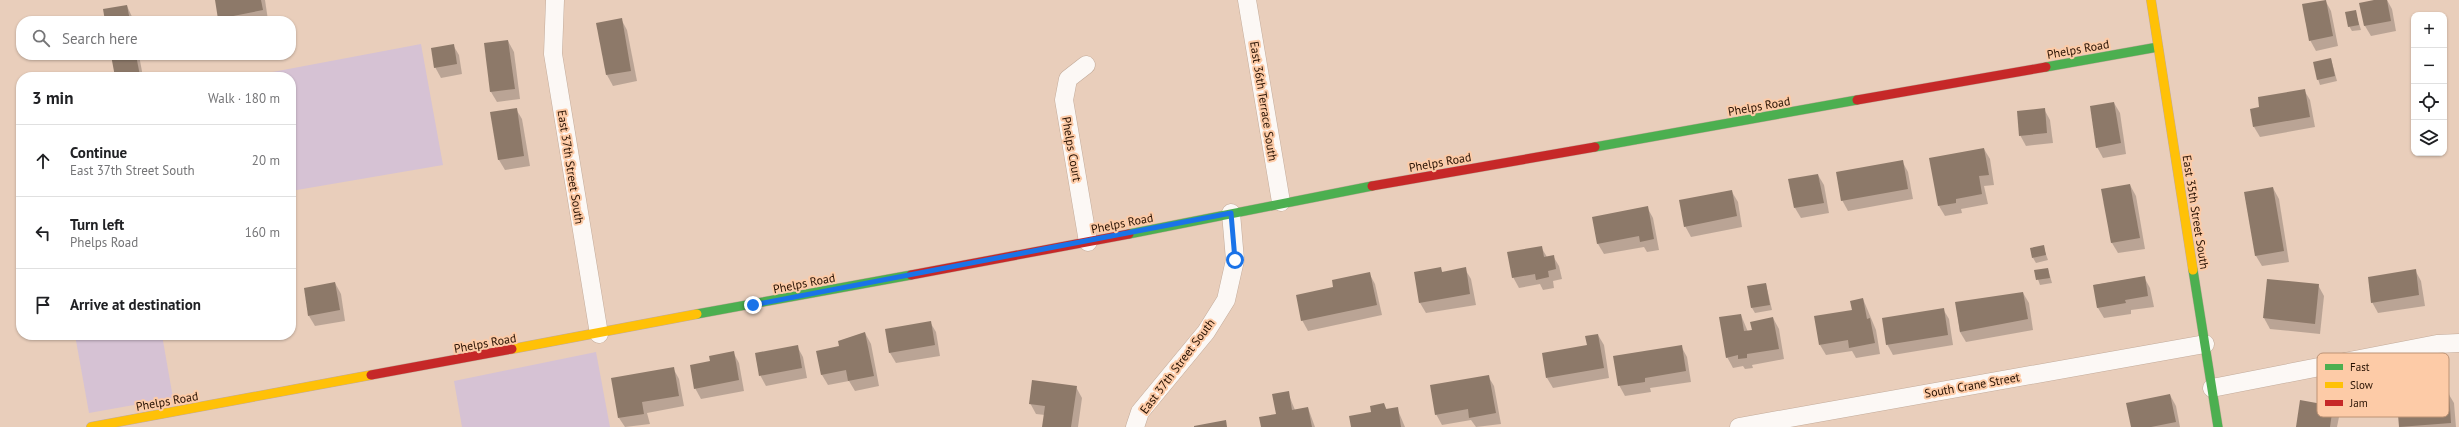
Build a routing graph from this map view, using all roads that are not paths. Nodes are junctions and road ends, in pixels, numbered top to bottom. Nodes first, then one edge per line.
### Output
1 (555, 0) edge
2 (1247, 0) edge
3 (2151, 0) edge
4 (2158, 47) junction
5 (1086, 65) dead end
6 (1281, 202) junction
7 (1231, 213) junction
8 (1088, 242) junction
9 (598, 334) junction
10 (2459, 343) edge
11 (2205, 344) junction
12 (2392, 353) edge
13 (2317, 368) edge
14 (2212, 388) junction
15 (91, 427) edge
16 (1135, 427) edge
17 (1739, 427) edge
18 (2218, 427) edge

1 - 9 street, East 37th Street South
2 - 6 street, East 36th Terrace South
3 - 4 street, East 35th Street South
4 - 6 street, Phelps Road
4 - 11 street, East 35th Street South
5 - 8 street, Phelps Court
6 - 7 street, Phelps Road
7 - 8 street, Phelps Road
7 - 16 street, East 37th Street South
8 - 9 street, Phelps Road
9 - 15 street, Phelps Road
10 - 12 street
11 - 14 street, East 35th Street South
11 - 17 street, South Crane Street
13 - 14 street
14 - 18 street, East 35th Street South

